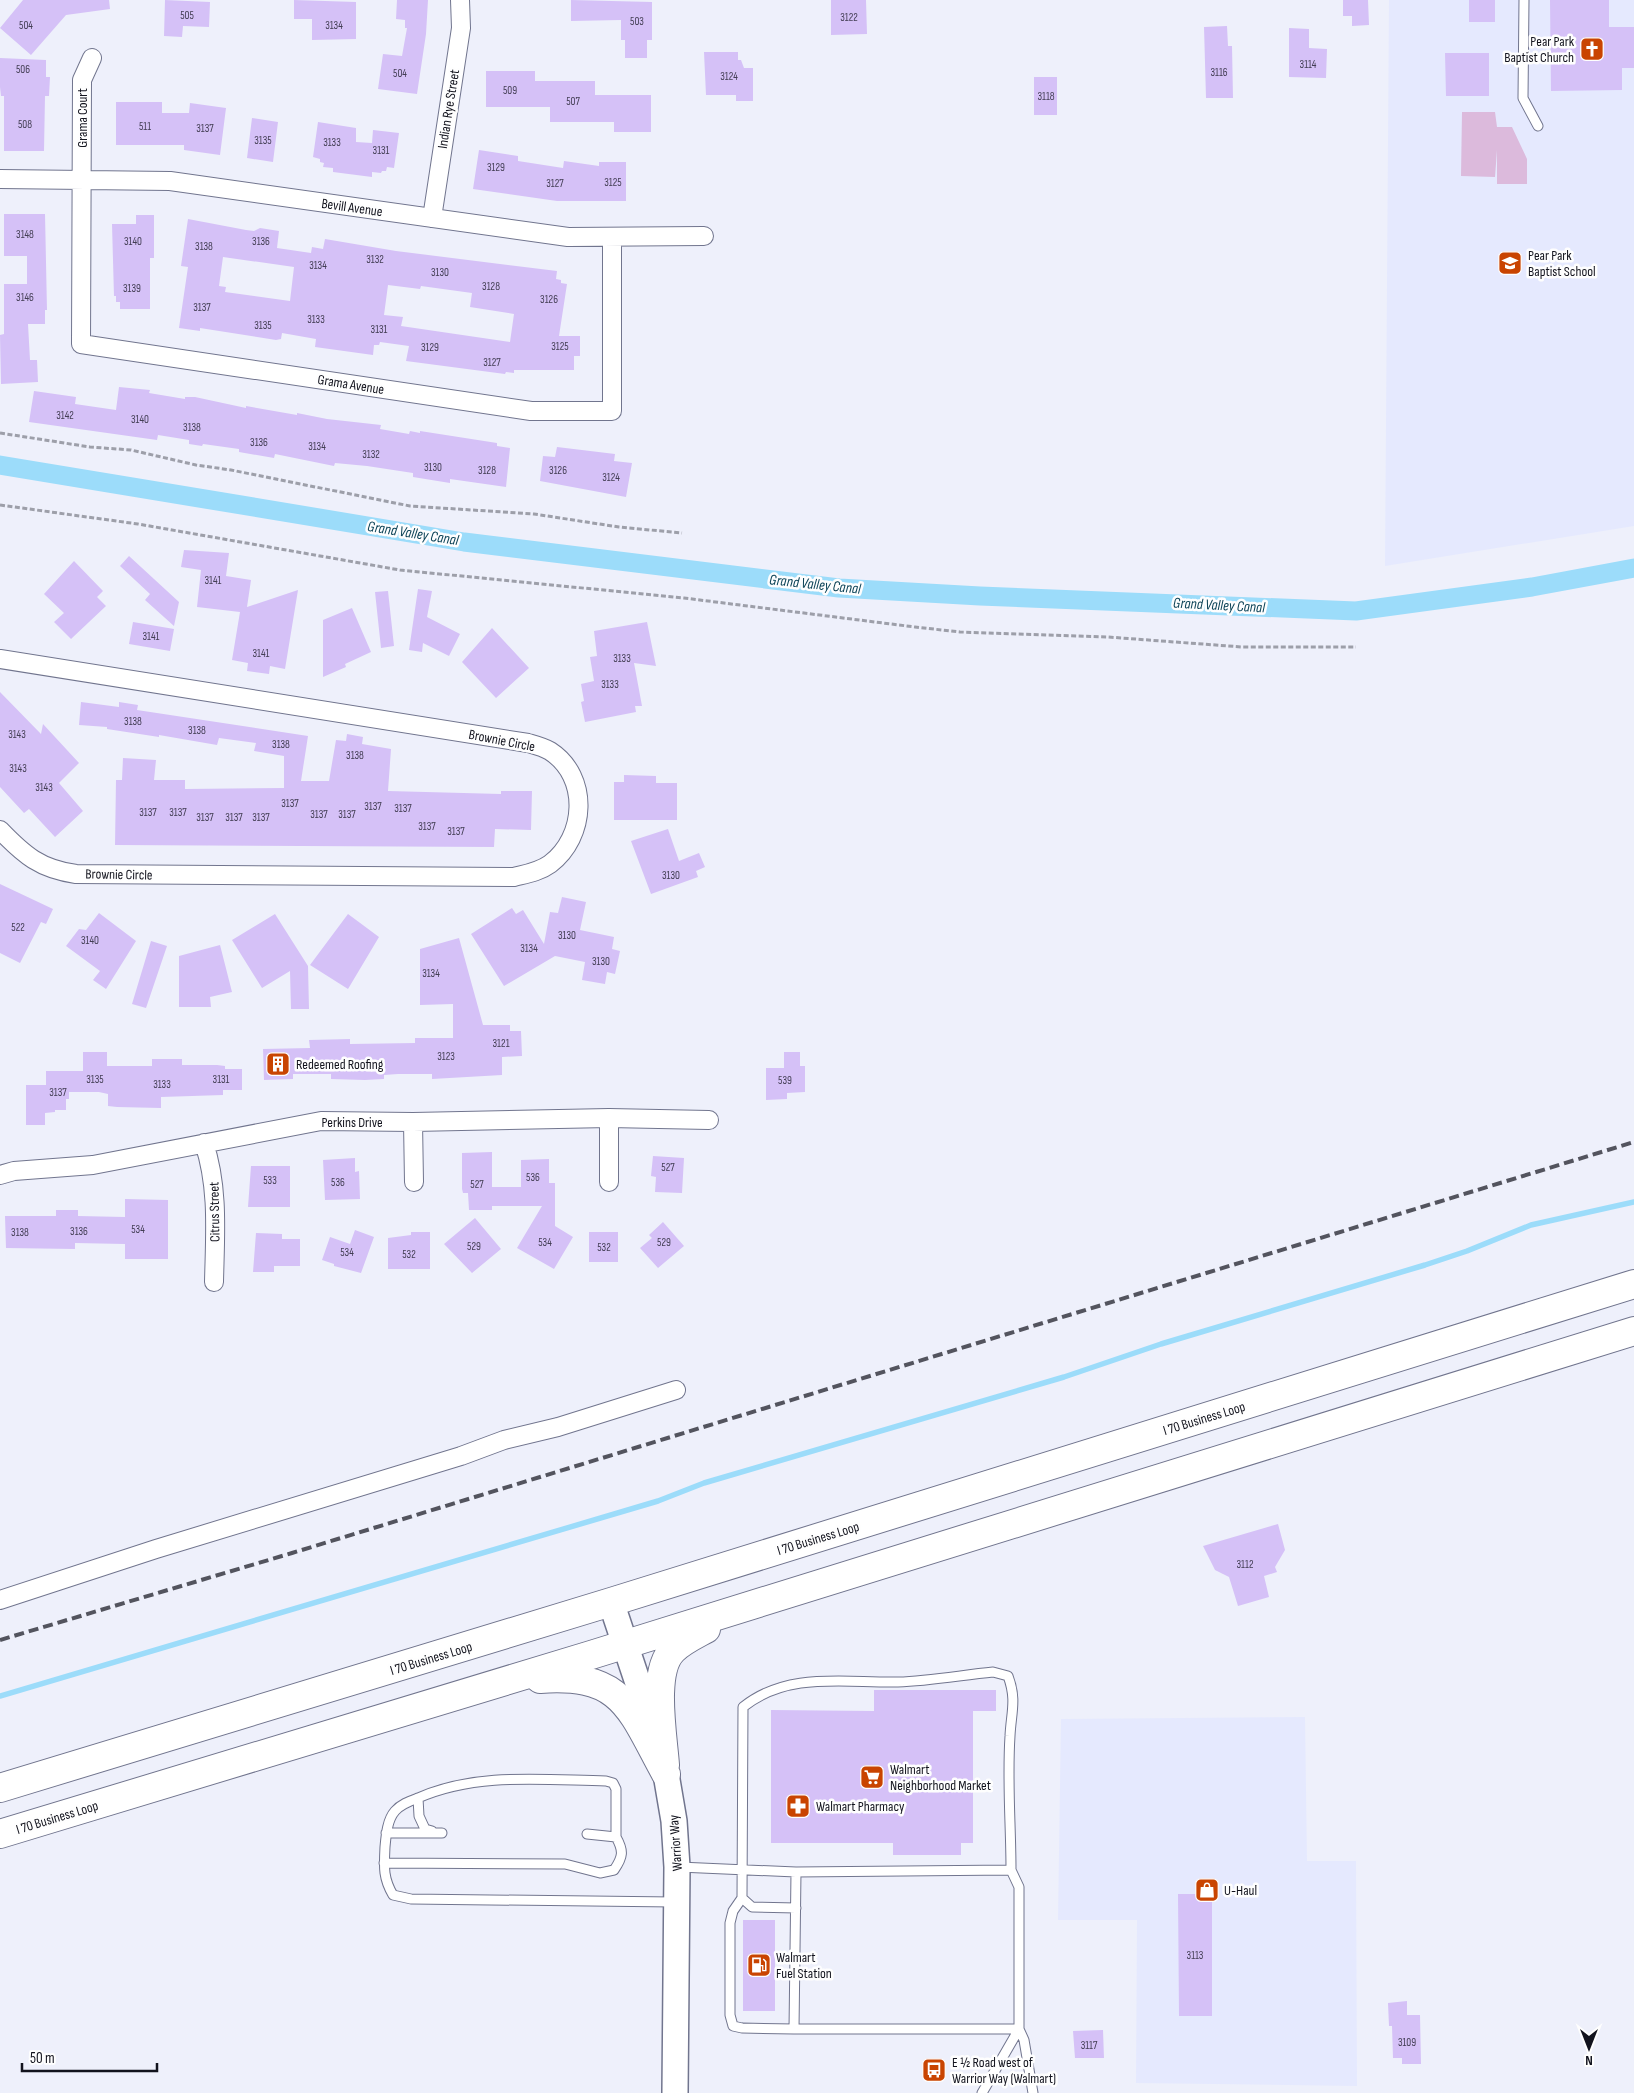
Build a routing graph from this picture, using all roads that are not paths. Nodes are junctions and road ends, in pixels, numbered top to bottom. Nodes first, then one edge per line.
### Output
1 (460, 0) edge
2 (1524, 0) edge
3 (92, 58) dead end
4 (1538, 126) dead end
5 (0, 180) edge
6 (82, 180) junction
7 (432, 218) junction
8 (704, 236) dead end
9 (612, 237) junction
10 (0, 659) edge
11 (2, 836) edge
12 (609, 1118) junction
13 (709, 1120) dead end
14 (413, 1122) junction
15 (204, 1144) junction
16 (0, 1175) edge
17 (414, 1182) dead end
18 (610, 1182) dead end
19 (214, 1282) dead end
20 (1634, 1284) edge
21 (1634, 1331) edge
22 (676, 1390) dead end
23 (808, 1588) junction
24 (0, 1600) edge
25 (611, 1602) junction
26 (625, 1644) junction
27 (433, 1703) junction
28 (666, 1774) junction
29 (0, 1788) edge
30 (418, 1798) junction
31 (386, 1833) junction
32 (0, 1834) edge
33 (586, 1834) dead end
34 (616, 1837) junction
35 (384, 1863) junction
36 (678, 1867) junction
37 (743, 1869) junction
38 (1011, 1870) junction
39 (796, 1872) junction
40 (742, 1898) junction
41 (677, 1902) junction
42 (796, 1908) junction
43 (794, 2029) junction
44 (1019, 2029) junction
45 (675, 2093) edge
46 (982, 2093) edge
47 (1034, 2093) edge

1 - 7 street, Indian Rye Street
2 - 4 lane
3 - 6 street, Grama Court
5 - 6 street, Bevill Avenue
6 - 7 street, Bevill Avenue
6 - 9 street, Grama Avenue
7 - 9 street, Bevill Avenue
8 - 9 street, Bevill Avenue
10 - 11 street, Brownie Circle
12 - 13 street, Perkins Drive
12 - 14 street, Perkins Drive
12 - 18 street
14 - 15 street, Perkins Drive
14 - 17 street
15 - 16 street, Perkins Drive
15 - 19 street, Citrus Street
20 - 25 main road, I 70 Business Loop
21 - 23 main road, I 70 Business Loop
22 - 24 street
23 - 26 main road, I 70 Business Loop
23 - 28 main road
25 - 26 main road, Warrior Way
25 - 29 main road, I 70 Business Loop
26 - 27 main road, I 70 Business Loop
26 - 28 main road, Warrior Way
27 - 28 main road
27 - 32 main road, I 70 Business Loop
28 - 36 main road, Warrior Way
30 - 31 lane
30 - 31 lane
30 - 34 lane
31 - 35 lane
33 - 34 lane
34 - 35 lane
35 - 41 lane
36 - 37 lane
36 - 41 main road, Warrior Way
37 - 38 lane
37 - 39 lane
37 - 40 lane
38 - 39 lane
38 - 44 lane
39 - 42 lane
40 - 42 lane
40 - 43 lane
41 - 45 main road, Warrior Way
42 - 43 lane
43 - 44 lane
44 - 46 lane
44 - 47 lane

